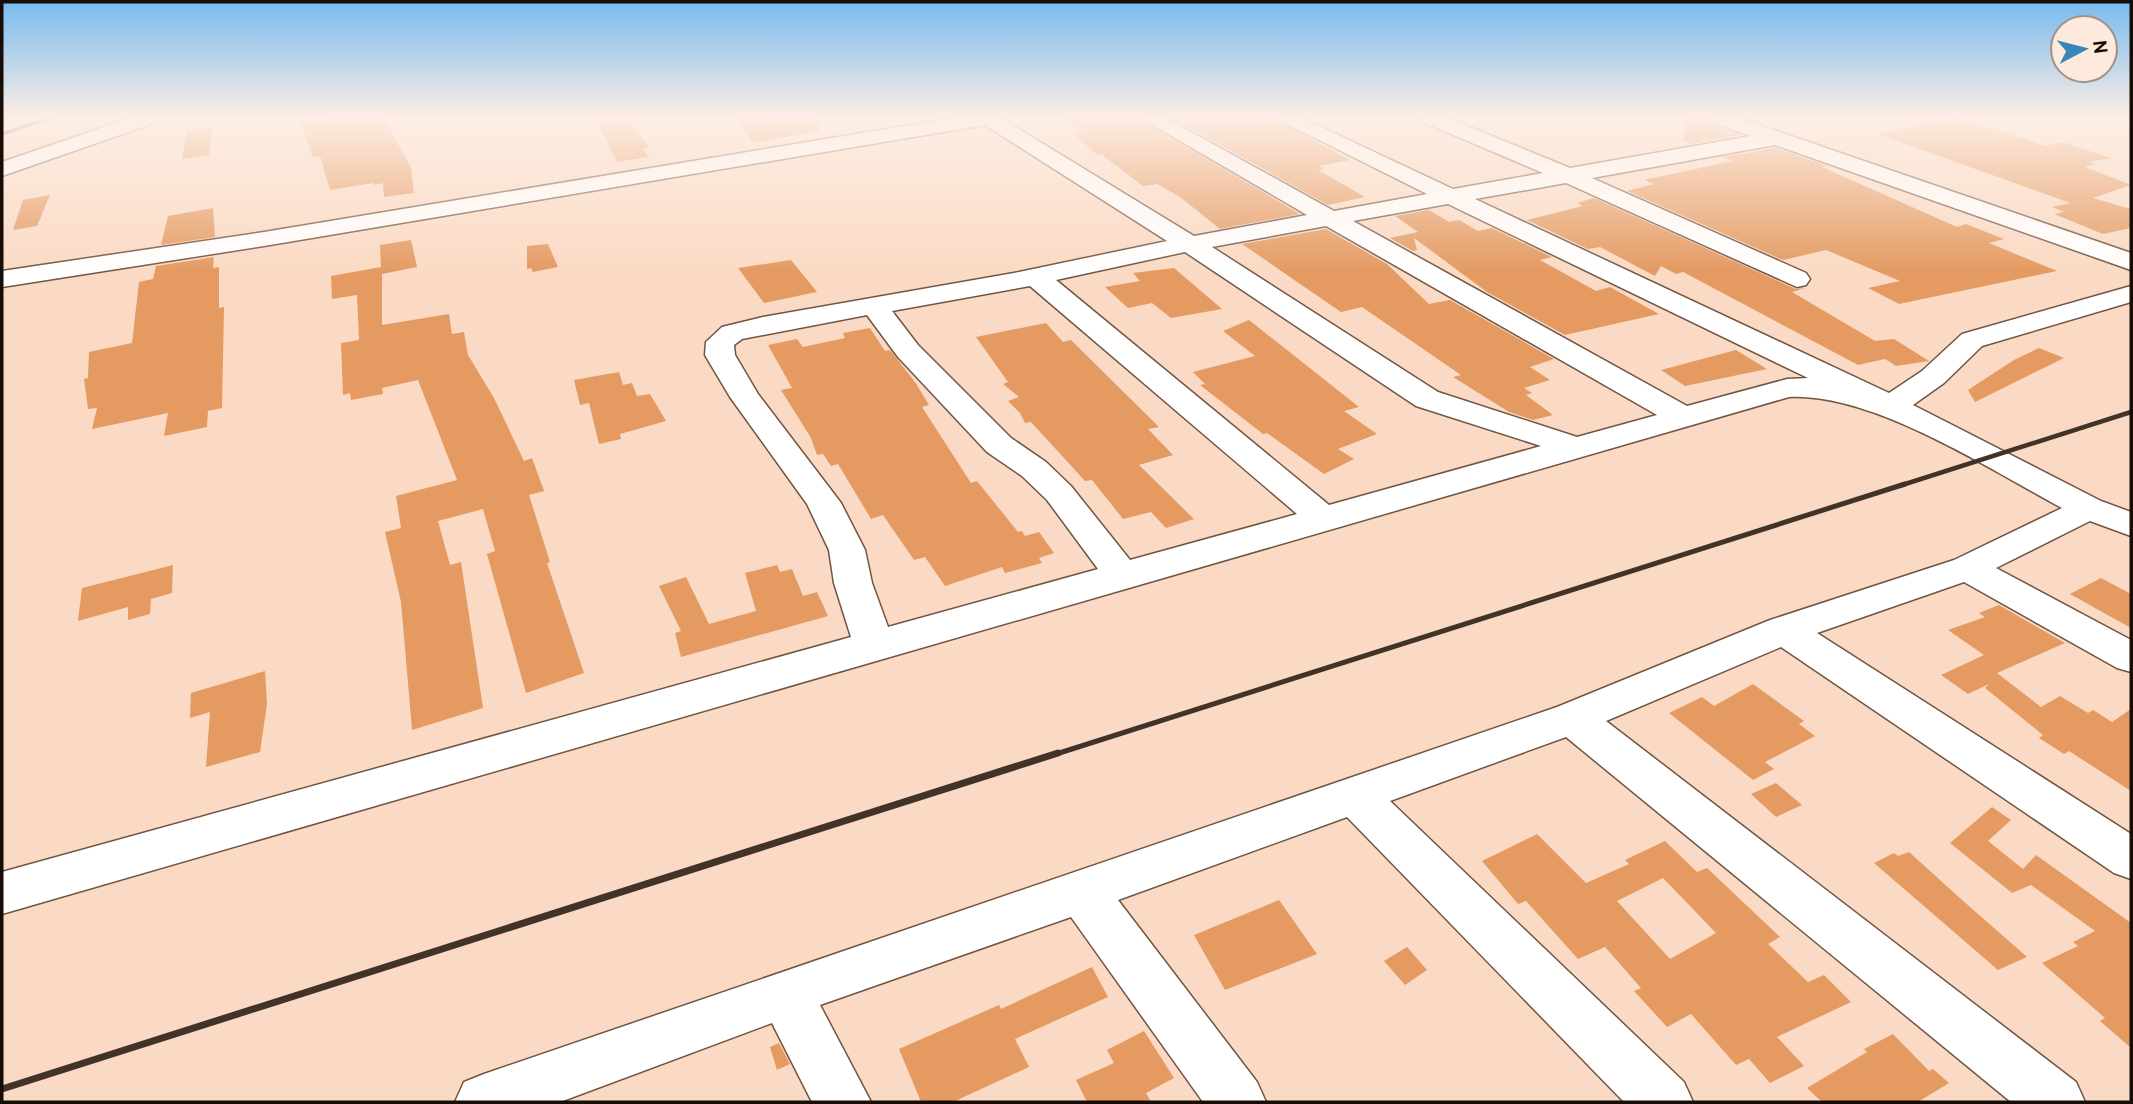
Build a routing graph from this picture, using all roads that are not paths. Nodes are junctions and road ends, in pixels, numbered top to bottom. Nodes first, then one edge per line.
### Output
1 (689, 170) edge
2 (1071, 170) edge
3 (1245, 170) edge
4 (1391, 170) edge
5 (1553, 170) edge
6 (1604, 170) edge
7 (1867, 170) edge
8 (1569, 176) junction
9 (1450, 198) junction
10 (1333, 218) junction
11 (1190, 244) junction
12 (2131, 262) edge
13 (1036, 277) junction
14 (2, 279) edge
15 (1797, 279) dead end
16 (2131, 294) edge
17 (874, 306) junction
18 (1891, 406) junction
19 (1684, 417) junction
20 (1576, 447) junction
21 (2089, 508) junction
22 (1324, 519) junction
23 (2131, 525) edge
24 (1967, 568) junction
25 (1123, 576) junction
26 (1784, 630) junction
27 (874, 646) junction
28 (2131, 658) edge
29 (1572, 718) junction
30 (1354, 795) junction
31 (2131, 859) edge
32 (1082, 892) junction
33 (2, 893) edge
34 (785, 993) junction
35 (484, 1102) edge
36 (842, 1102) edge
37 (1237, 1102) edge
38 (1664, 1102) edge
39 (2056, 1102) edge

1 - 14 street
2 - 11 street
3 - 10 street
4 - 9 street
5 - 8 street
6 - 8 street
7 - 12 street
8 - 9 street
8 - 15 street
9 - 10 street
9 - 18 street
10 - 11 street
10 - 19 street
11 - 13 street
11 - 20 street
13 - 17 street
13 - 22 street
16 - 18 street
17 - 25 street
17 - 27 street
18 - 19 street
18 - 21 street
19 - 20 street
20 - 22 street
21 - 23 street
21 - 24 street
22 - 25 street
24 - 26 street
24 - 28 street
25 - 27 street
26 - 29 street
26 - 31 street
27 - 33 street
29 - 30 street
29 - 39 street
30 - 32 street
30 - 38 street
32 - 34 street
32 - 37 street
34 - 35 street
34 - 36 street

